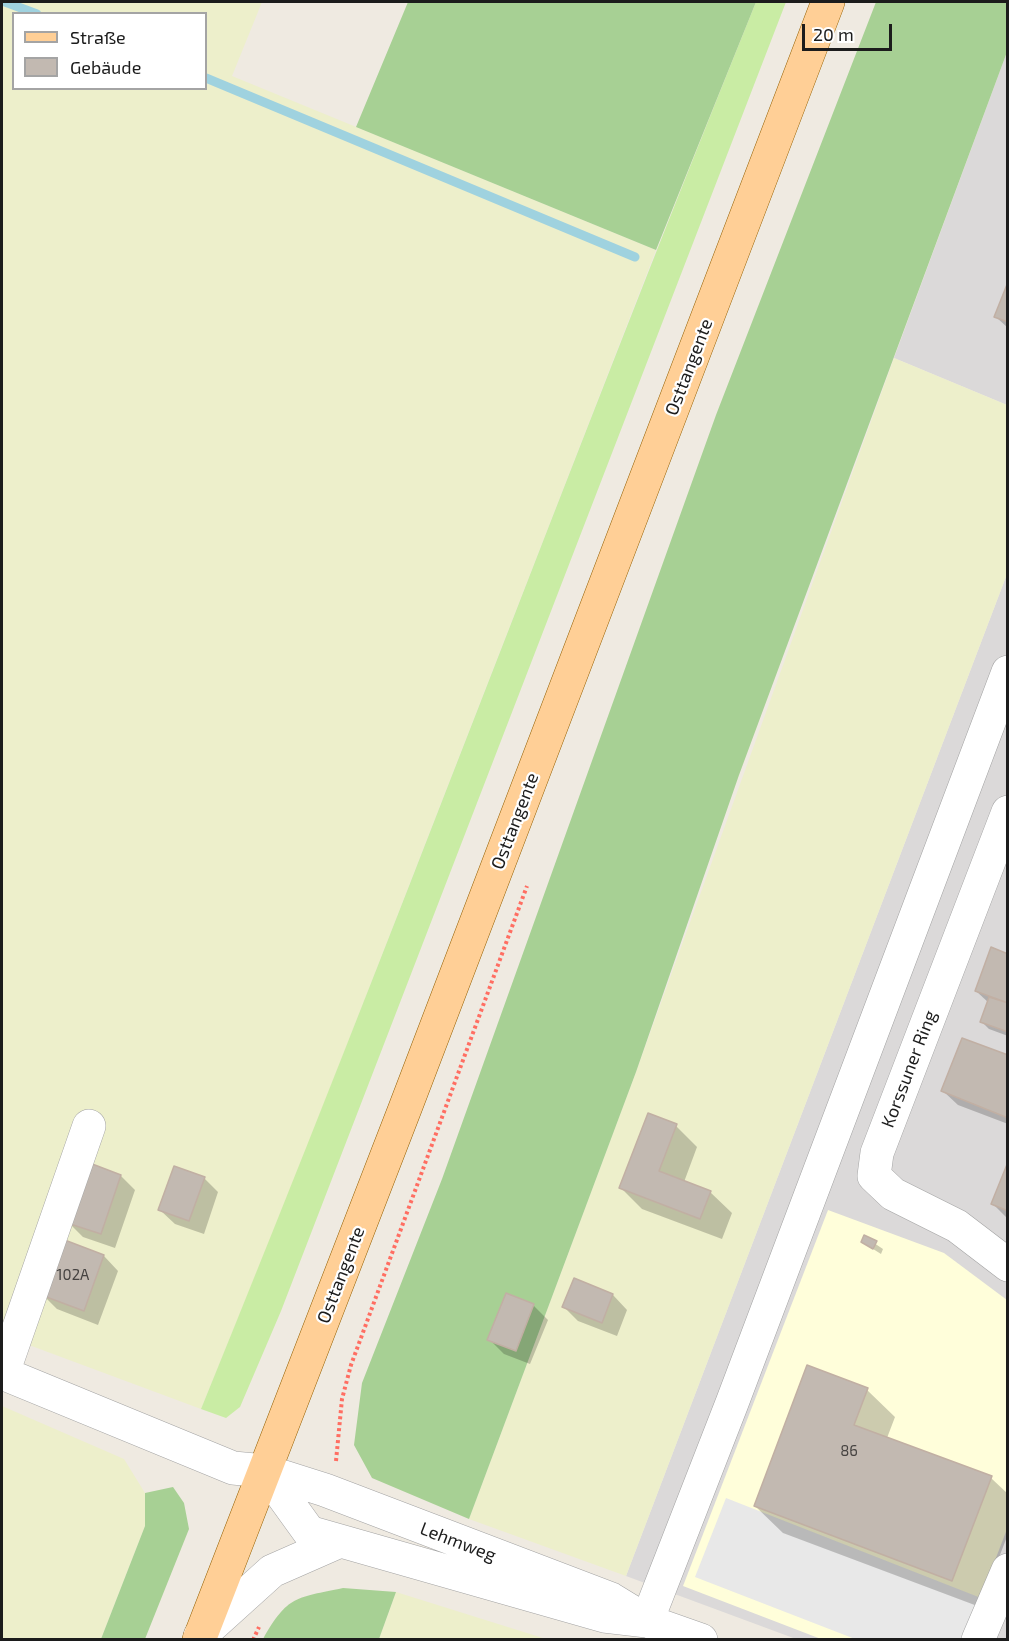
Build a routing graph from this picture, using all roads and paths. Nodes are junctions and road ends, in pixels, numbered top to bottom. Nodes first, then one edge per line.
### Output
1 (828, 2) edge
2 (1008, 672) edge
3 (1008, 812) edge
4 (531, 875) dead end
5 (89, 1126) dead end
6 (1008, 1265) edge
7 (2, 1373) edge
8 (265, 1471) junction
9 (325, 1490) junction
10 (338, 1542) junction
11 (1008, 1570) edge
12 (647, 1621) junction
13 (200, 1638) edge
14 (700, 1640) edge
15 (978, 1640) edge

1 - 8 main road, Osttangente
2 - 12 street
3 - 6 street, Korssuner Ring
4 - 9 path
5 - 7 street
7 - 8 street, Lehmweg
8 - 9 street, Lehmweg
8 - 10 street, Lehmweg
8 - 13 main road, Osttangente
9 - 12 street, Lehmweg
10 - 12 street, Lehmweg
10 - 13 street
11 - 15 street
12 - 14 street, Lehmweg

